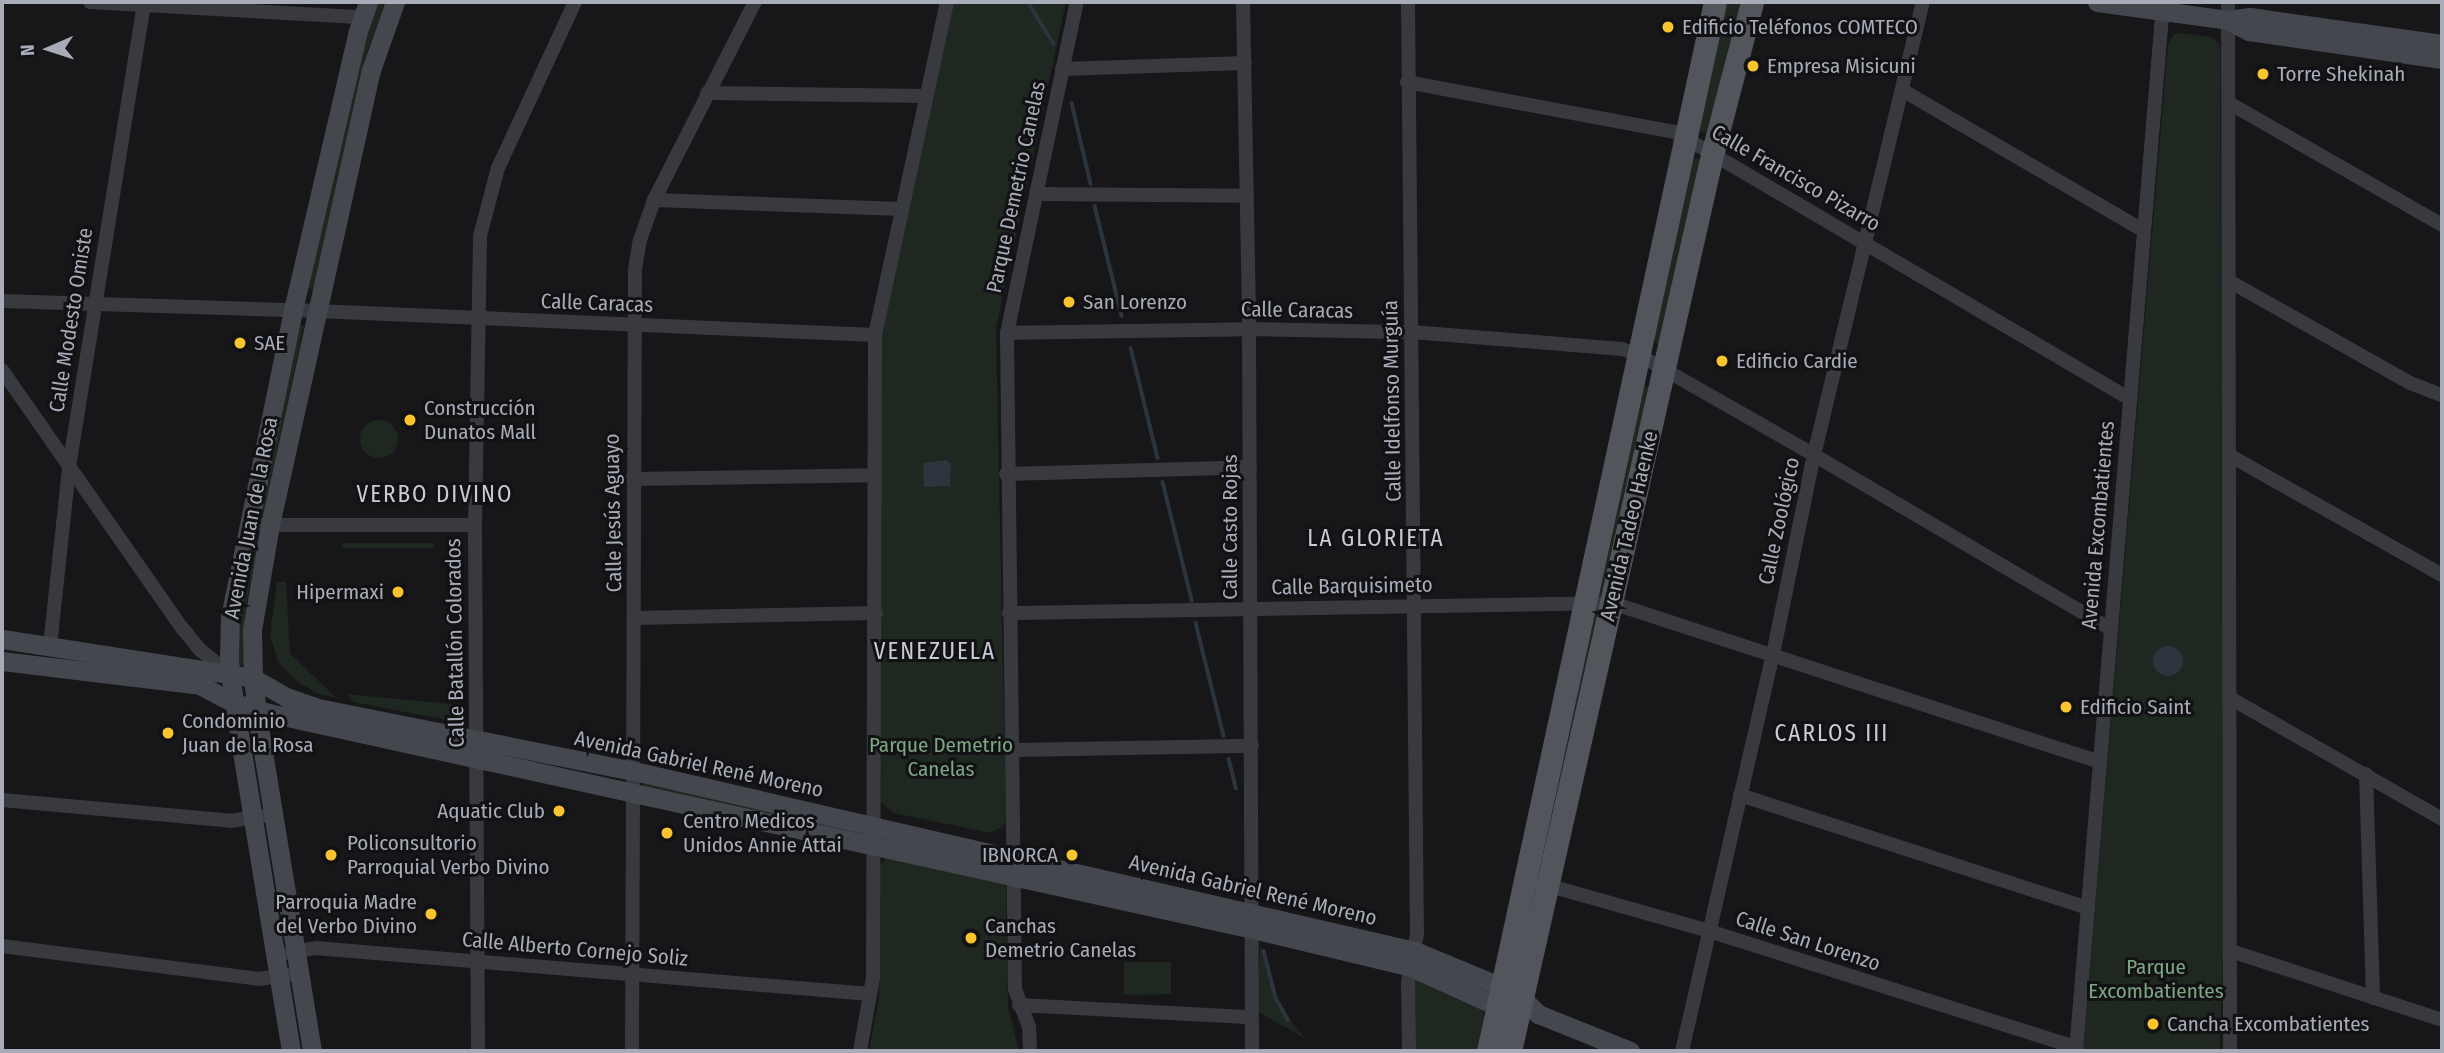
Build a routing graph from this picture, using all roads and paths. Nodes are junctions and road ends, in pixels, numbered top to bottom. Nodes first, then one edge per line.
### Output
1 (90, 2) edge
2 (395, 2) edge
3 (575, 2) edge
4 (755, 2) edge
5 (947, 2) edge
6 (1077, 2) edge
7 (1244, 2) edge
8 (1408, 2) edge
9 (1715, 2) edge
10 (1752, 2) edge
11 (1923, 2) edge
12 (2097, 2) edge
13 (144, 4) edge
14 (2163, 6) edge
15 (365, 10) edge
16 (2228, 11) edge
17 (2442, 44) edge
18 (2442, 59) edge
19 (1245, 63) junction
20 (1062, 69) junction
21 (1407, 82) junction
22 (1902, 90) junction
23 (707, 93) junction
24 (925, 96) junction
25 (2229, 103) junction
26 (1687, 139) junction
27 (1712, 155) junction
28 (1037, 194) junction
29 (1247, 196) junction
30 (654, 200) junction
31 (902, 209) junction
32 (2442, 225) edge
33 (2144, 230) junction
34 (1865, 242) junction
35 (2229, 281) junction
36 (2, 301) edge
37 (94, 303) junction
38 (293, 310) junction
39 (317, 311) junction
40 (476, 319) junction
41 (634, 325) junction
42 (1249, 330) junction
43 (1412, 332) junction
44 (1007, 333) junction
45 (875, 335) junction
46 (1639, 355) junction
47 (2, 370) edge
48 (1664, 370) junction
49 (2442, 395) edge
50 (2130, 399) junction
51 (1814, 455) junction
52 (2229, 455) junction
53 (69, 467) junction
54 (1250, 467) junction
55 (1006, 474) junction
56 (875, 475) junction
57 (632, 479) junction
58 (247, 524) junction
59 (270, 525) junction
60 (475, 525) junction
61 (2442, 575) edge
62 (1585, 603) junction
63 (1612, 603) junction
64 (1415, 606) junction
65 (1251, 608) junction
66 (876, 613) junction
67 (1009, 613) junction
68 (635, 618) junction
69 (2111, 629) junction
70 (2, 639) edge
71 (50, 646) junction
72 (1773, 654) junction
73 (2, 661) edge
74 (230, 674) junction
75 (253, 678) junction
76 (2230, 698) junction
77 (234, 703) junction
78 (257, 709) junction
79 (1252, 746) junction
80 (477, 749) junction
81 (1013, 750) junction
82 (2100, 762) junction
83 (2366, 774) junction
84 (634, 781) junction
85 (1740, 795) junction
86 (2, 800) edge
87 (274, 814) junction
88 (253, 817) junction
89 (2442, 819) edge
90 (873, 825) junction
91 (874, 845) junction
92 (1014, 866) junction
93 (1536, 882) junction
94 (2088, 908) junction
95 (1253, 921) junction
96 (1709, 931) junction
97 (2, 946) edge
98 (296, 951) junction
99 (2231, 951) junction
100 (276, 955) junction
101 (1413, 959) junction
102 (480, 962) junction
103 (300, 973) junction
104 (633, 975) junction
105 (279, 976) junction
106 (870, 994) junction
107 (2373, 998) junction
108 (1019, 1004) junction
109 (1515, 1004) junction
110 (1251, 1017) junction
111 (2442, 1020) edge
112 (2076, 1050) edge
113 (291, 1051) edge
114 (313, 1051) edge
115 (478, 1051) edge
116 (632, 1051) edge
117 (860, 1051) edge
118 (1030, 1051) edge
119 (1252, 1051) edge
120 (1409, 1051) edge
121 (1488, 1051) edge
122 (1510, 1051) edge
123 (1630, 1051) edge
124 (1682, 1051) edge
125 (2230, 1051) edge

1 - 13 street
2 - 39 main road, Avenida Juan de la Rosa
3 - 40 street, Calle Batallón Colorados
4 - 23 street, Calle Jesús Aguayo
5 - 24 street
6 - 20 street, Parque Demetrio Canelas
7 - 19 street, Calle Casto Rojas
8 - 21 street, Calle Idelfonso Murguía
9 - 26 main road, Avenida Tadeo Haenke
10 - 27 main road, Avenida Tadeo Haenke
11 - 22 street, Calle Zoológico
12 - 14 main road
13 - 15 street
13 - 37 street, Calle Modesto Omiste
14 - 16 main road
14 - 33 street, Avenida Excombatientes
15 - 38 main road, Avenida Juan de la Rosa
16 - 17 main road
16 - 18 main road
16 - 25 street
19 - 20 street
19 - 29 street, Calle Casto Rojas
20 - 28 street, Parque Demetrio Canelas
21 - 26 street, Calle Francisco Pizarro
21 - 43 street, Calle Idelfonso Murguía
22 - 33 street
22 - 34 street, Calle Zoológico
23 - 24 street
23 - 30 street, Calle Jesús Aguayo
24 - 31 street
25 - 32 street
25 - 35 street
26 - 27 street, Calle Francisco Pizarro
26 - 46 main road, Avenida Tadeo Haenke
27 - 34 street, Calle Francisco Pizarro
27 - 48 main road, Avenida Tadeo Haenke
28 - 29 street
28 - 44 street, Parque Demetrio Canelas
29 - 42 street, Calle Casto Rojas
30 - 31 street
30 - 41 street, Calle Jesús Aguayo
31 - 45 street
33 - 50 street, Avenida Excombatientes
34 - 50 street, Calle Francisco Pizarro
34 - 51 street, Calle Zoológico
35 - 49 street
35 - 52 street
36 - 37 street, Calle Caracas
37 - 38 street, Calle Caracas
37 - 53 street, Calle Modesto Omiste
38 - 39 street, Calle Caracas
38 - 58 main road, Avenida Juan de la Rosa
39 - 40 street, Calle Caracas
39 - 59 main road, Avenida Juan de la Rosa
40 - 41 street, Calle Caracas
40 - 60 street, Calle Batallón Colorados
41 - 45 street, Calle Caracas
41 - 57 street, Calle Jesús Aguayo
42 - 43 street, Calle Caracas
42 - 44 street, Calle Caracas
42 - 54 street, Calle Casto Rojas
43 - 46 street, Calle Caracas
43 - 64 street, Calle Idelfonso Murguía
44 - 55 street, Parque Demetrio Canelas
45 - 56 street
46 - 48 street, Calle Caracas
46 - 62 main road, Avenida Tadeo Haenke
47 - 53 street
48 - 51 street, Calle Caracas
48 - 63 main road, Avenida Tadeo Haenke
50 - 69 street, Avenida Excombatientes
51 - 69 street, Calle Caracas
51 - 72 street, Calle Zoológico
52 - 61 street
52 - 76 street
53 - 71 street, Calle Modesto Omiste
53 - 74 street
54 - 55 street
54 - 65 street, Calle Casto Rojas
55 - 67 street, Parque Demetrio Canelas
56 - 57 street
56 - 66 street
57 - 68 street, Calle Jesús Aguayo
58 - 59 street
58 - 74 main road, Avenida Juan de la Rosa
59 - 60 street
59 - 75 main road, Avenida Juan de la Rosa
60 - 80 street, Calle Batallón Colorados
62 - 63 street, Calle Barquisimeto
62 - 64 street, Calle Barquisimeto
62 - 93 main road, Avenida Tadeo Haenke
63 - 72 street, Calle Barquisimeto
63 - 93 main road, Avenida Tadeo Haenke
64 - 65 street, Calle Barquisimeto
64 - 101 street, Calle Idelfonso Murguía
65 - 67 street, Calle Barquisimeto
65 - 79 street, Calle Casto Rojas
66 - 68 street
66 - 90 street
67 - 81 street, Parque Demetrio Canelas
68 - 84 street, Calle Jesús Aguayo
69 - 82 street, Avenida Excombatientes
70 - 71 main road, Avenida Gabriel René Moreno
71 - 74 main road, Avenida Gabriel René Moreno
72 - 82 street, Calle Barquisimeto
72 - 85 street, Calle Zoológico
73 - 77 main road, Avenida Gabriel René Moreno
74 - 75 main road, Avenida Gabriel René Moreno
74 - 77 main road, Avenida Juan de la Rosa
75 - 78 main road, Avenida Juan de la Rosa
75 - 80 main road, Avenida Gabriel René Moreno
76 - 83 street
76 - 99 street
77 - 78 main road, Avenida Gabriel René Moreno
77 - 88 main road, Avenida Juan de la Rosa
78 - 80 main road, Avenida Gabriel René Moreno
78 - 87 main road, Avenida Juan de la Rosa
79 - 81 street
79 - 95 street, Calle Casto Rojas
80 - 84 main road, Avenida Gabriel René Moreno
80 - 102 street, Calle Batallón Colorados
81 - 92 street, Parque Demetrio Canelas
82 - 94 street, Avenida Excombatientes
83 - 89 street
83 - 107 street
84 - 90 main road, Avenida Gabriel René Moreno
84 - 91 main road, Avenida Gabriel René Moreno
84 - 104 street, Calle Jesús Aguayo
85 - 94 street
85 - 96 street, Calle Zoológico
86 - 88 street
87 - 88 street
87 - 98 main road, Avenida Juan de la Rosa
88 - 100 main road, Avenida Juan de la Rosa
90 - 91 street
90 - 92 main road, Avenida Gabriel René Moreno
91 - 92 main road, Avenida Gabriel René Moreno
91 - 106 street
92 - 95 main road, Avenida Gabriel René Moreno
92 - 108 street, Parque Demetrio Canelas
93 - 96 street, Calle San Lorenzo
93 - 109 main road, Avenida Tadeo Haenke
94 - 112 street, Avenida Excombatientes
95 - 101 main road, Avenida Gabriel René Moreno
95 - 110 street, Calle Casto Rojas
96 - 112 street, Calle San Lorenzo
96 - 124 street, Calle Zoológico
97 - 105 street
98 - 100 street, Calle Alberto Cornejo Soliz
98 - 102 street, Calle Alberto Cornejo Soliz
98 - 103 main road, Avenida Juan de la Rosa
99 - 107 street
99 - 125 street
100 - 105 main road, Avenida Juan de la Rosa
101 - 109 main road, Avenida Gabriel René Moreno
101 - 120 street, Calle Idelfonso Murguía
102 - 104 street, Calle Alberto Cornejo Soliz
102 - 115 street, Calle Batallón Colorados
103 - 105 street
103 - 114 main road, Avenida Juan de la Rosa
104 - 106 street, Calle Alberto Cornejo Soliz
104 - 116 street, Calle Jesús Aguayo
105 - 113 main road, Avenida Juan de la Rosa
106 - 117 street
107 - 111 street
108 - 110 street
108 - 118 street, Parque Demetrio Canelas
109 - 121 main road, Avenida Tadeo Haenke
109 - 122 main road, Avenida Tadeo Haenke
109 - 123 main road, Avenida Gabriel René Moreno
110 - 119 street, Calle Casto Rojas

